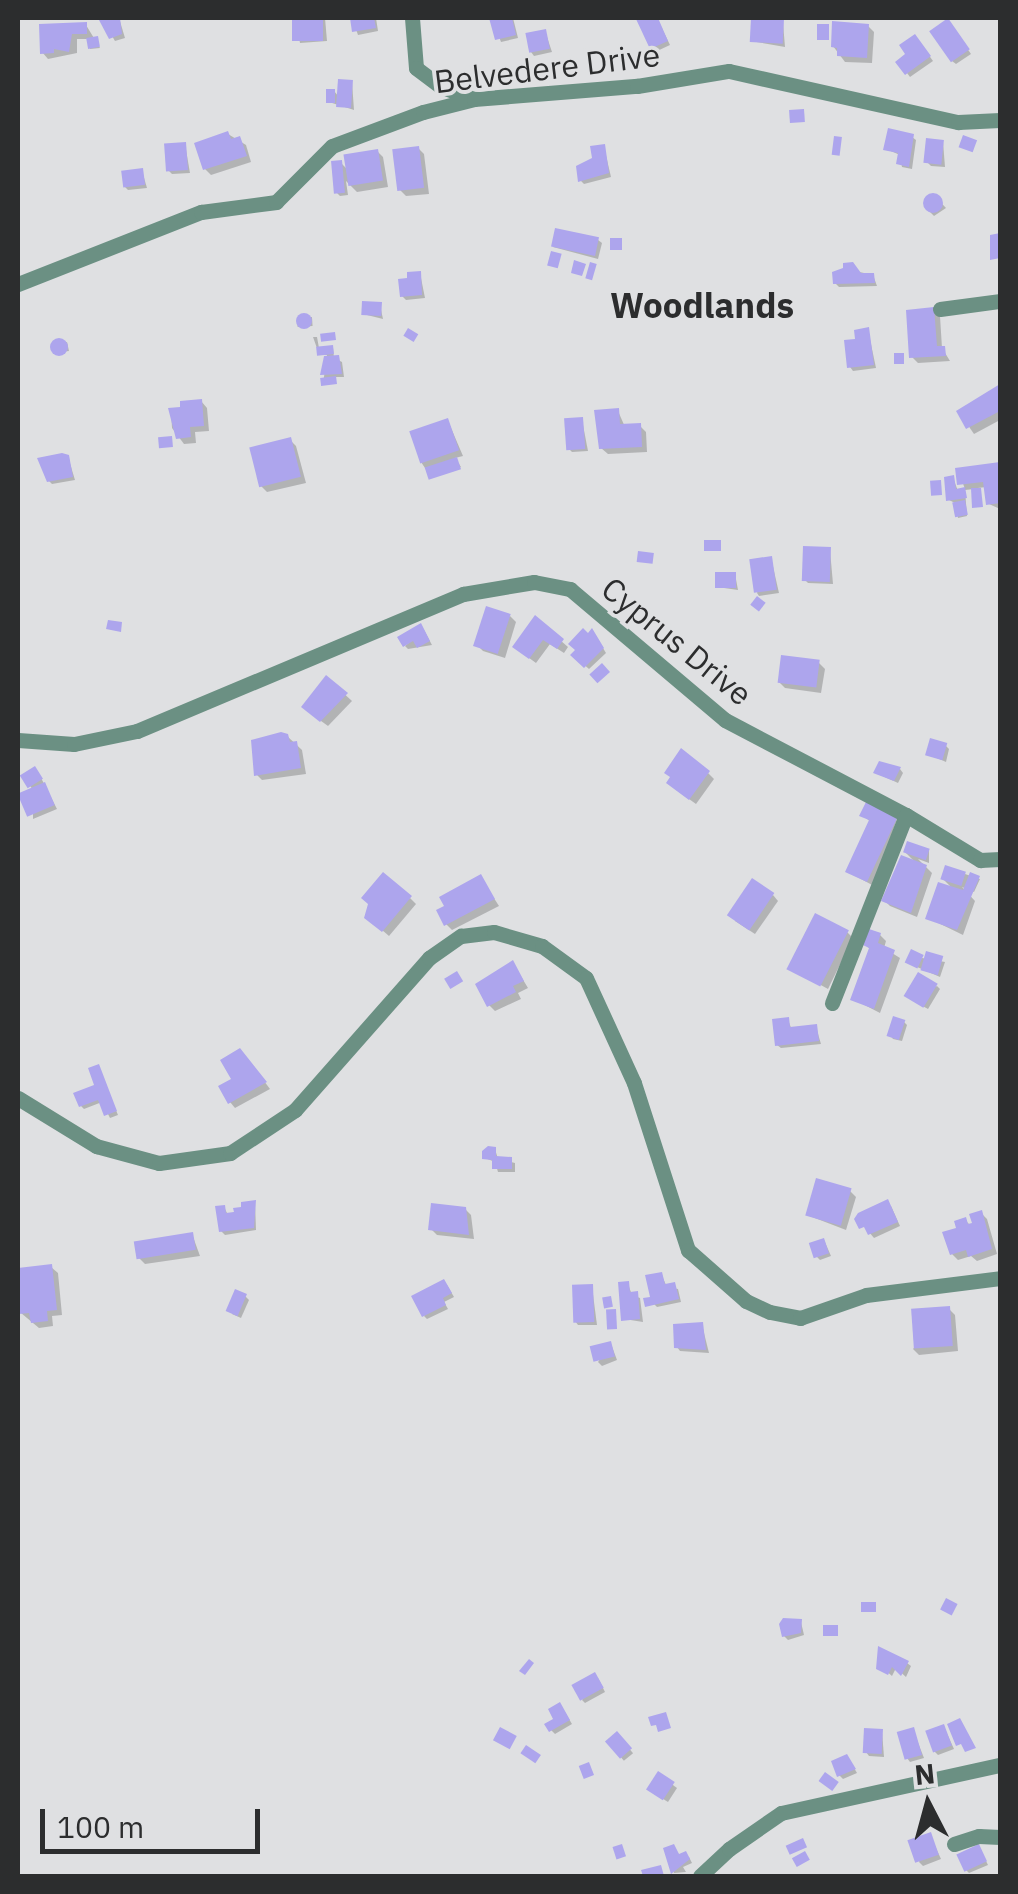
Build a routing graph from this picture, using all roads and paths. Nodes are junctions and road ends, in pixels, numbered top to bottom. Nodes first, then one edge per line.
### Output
1 (412, 18) edge
2 (474, 98) junction
3 (1000, 120) edge
4 (18, 284) edge
5 (1000, 302) edge
6 (940, 309) dead end
7 (18, 740) edge
8 (906, 815) junction
9 (1000, 859) edge
10 (832, 1003) dead end
11 (18, 1098) edge
12 (1000, 1278) edge
13 (1000, 1764) edge
14 (1000, 1838) edge
15 (954, 1844) dead end
16 (700, 1876) edge

1 - 2 street
2 - 3 street, Belvedere Drive
2 - 4 street, Belvedere Drive
5 - 6 street
7 - 8 street, Cyprus Drive
8 - 9 street, Cyprus Drive
8 - 10 street
11 - 12 street
13 - 16 street
14 - 15 street

